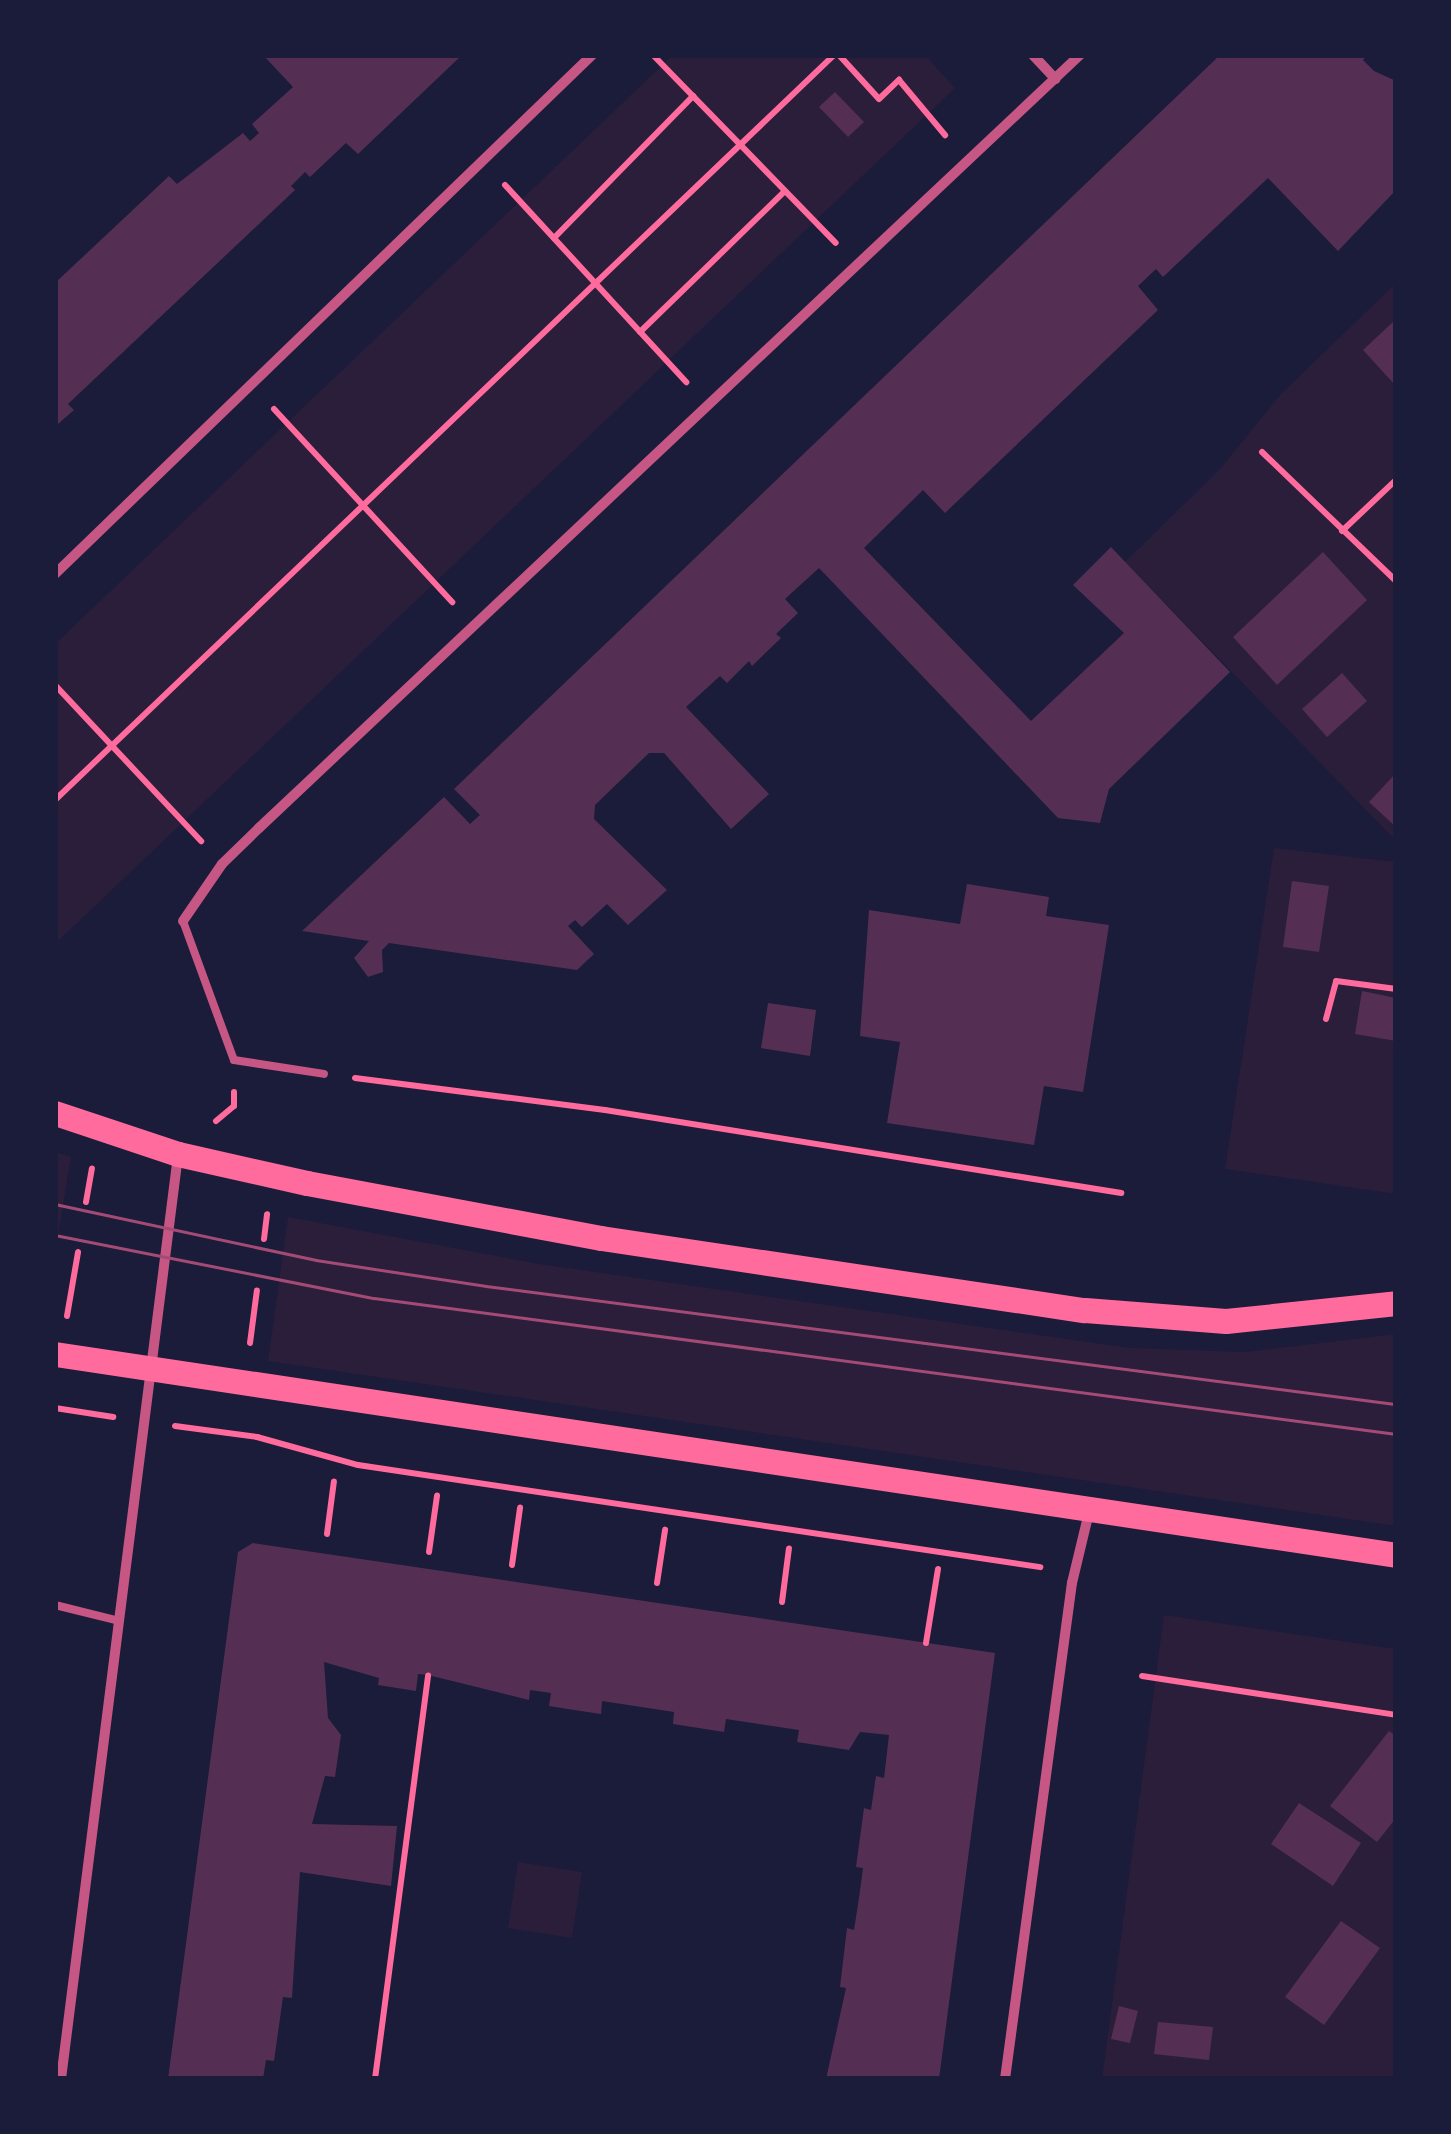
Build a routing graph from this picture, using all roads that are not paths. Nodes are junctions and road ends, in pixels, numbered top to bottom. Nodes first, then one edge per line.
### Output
1 (592, 55) edge
2 (1033, 55) edge
3 (1080, 55) edge
4 (1055, 78) junction
5 (55, 574) edge
6 (184, 921) joint
7 (324, 1074) road end
8 (55, 1114) edge
9 (178, 1154) junction
10 (1396, 1304) edge
11 (55, 1354) edge
12 (148, 1372) junction
13 (1089, 1511) junction
14 (1396, 1555) edge
15 (55, 1605) edge
16 (119, 1621) junction
17 (61, 2079) edge
18 (1006, 2079) edge

1 - 5 street
2 - 4 street
3 - 4 street
4 - 6 street
6 - 7 lane
8 - 9 main road
9 - 10 main road
9 - 12 street
11 - 12 main road
12 - 13 main road
12 - 16 street
13 - 14 main road
13 - 18 street
15 - 16 lane
16 - 17 street

